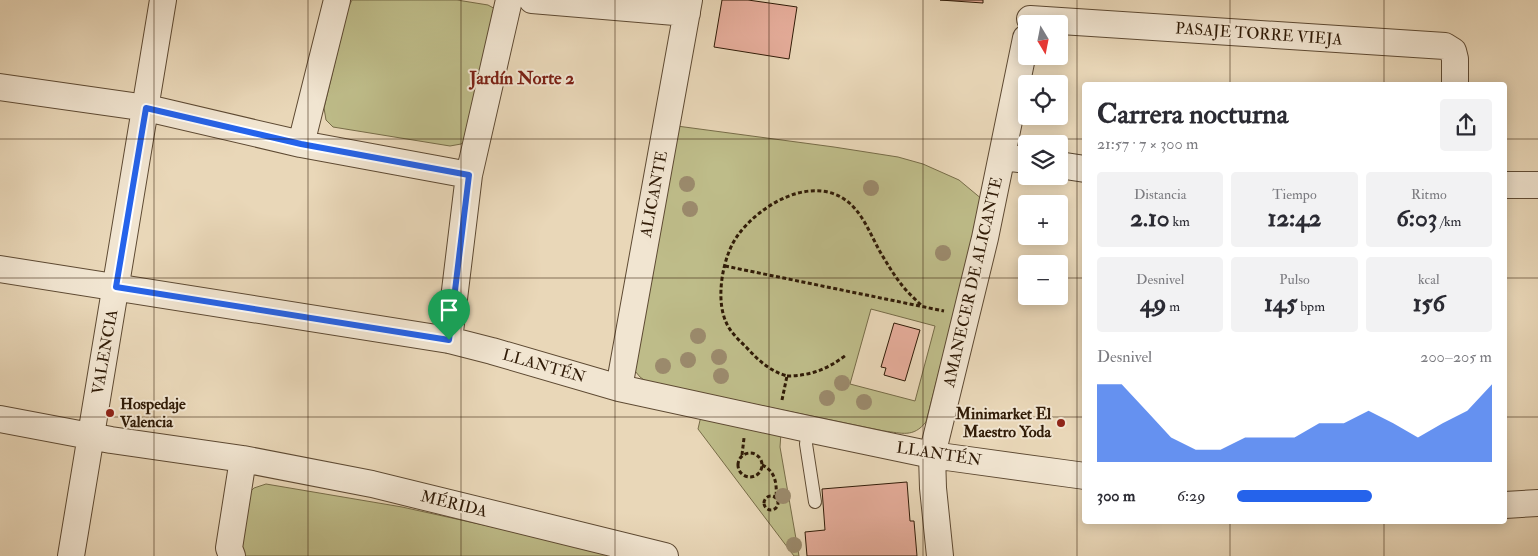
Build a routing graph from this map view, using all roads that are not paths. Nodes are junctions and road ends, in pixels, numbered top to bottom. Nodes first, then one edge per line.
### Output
1 (163, 0) edge
2 (338, 0) edge
3 (509, 0) edge
4 (532, 0) edge
5 (688, 6) edge
6 (1068, 22) edge
7 (1025, 65) edge
8 (1455, 82) edge
9 (0, 87) edge
10 (146, 108) junction
11 (301, 144) junction
12 (1014, 159) edge
13 (1068, 166) edge
14 (1082, 169) edge
15 (469, 175) junction
16 (1507, 185) edge
17 (1538, 185) edge
18 (0, 269) edge
19 (116, 287) junction
20 (449, 340) junction
21 (619, 388) junction
22 (0, 419) edge
23 (808, 429) junction
24 (91, 436) junction
25 (932, 455) junction
26 (242, 459) junction
27 (1082, 476) edge
28 (815, 502) dead end
29 (1538, 503) edge
30 (1507, 505) edge
31 (71, 556) edge
32 (232, 556) edge
33 (665, 556) edge
34 (940, 556) edge

1 - 10 street, VALENCIA
2 - 11 street
3 - 15 street
4 - 5 street
5 - 21 street, ALICANTE
6 - 8 street, PASAJE TORRE VIEJA
7 - 12 street, AMANECER DE ALICANTE
9 - 10 street
10 - 11 street
10 - 19 street, VALENCIA
11 - 15 street
12 - 25 street, AMANECER DE ALICANTE
13 - 14 street
15 - 20 street
16 - 17 street
18 - 19 street, LLANTÉN
19 - 20 street, LLANTÉN
19 - 24 street, VALENCIA
20 - 21 street, LLANTÉN
21 - 23 street, LLANTÉN
22 - 24 street, MÉRIDA
23 - 25 street, LLANTÉN
23 - 28 lane
24 - 26 street, MÉRIDA
24 - 31 street, VALENCIA
25 - 27 street, LLANTÉN
25 - 34 street, AMANECER DE ALICANTE
26 - 32 street
26 - 33 street, MÉRIDA
29 - 30 street

